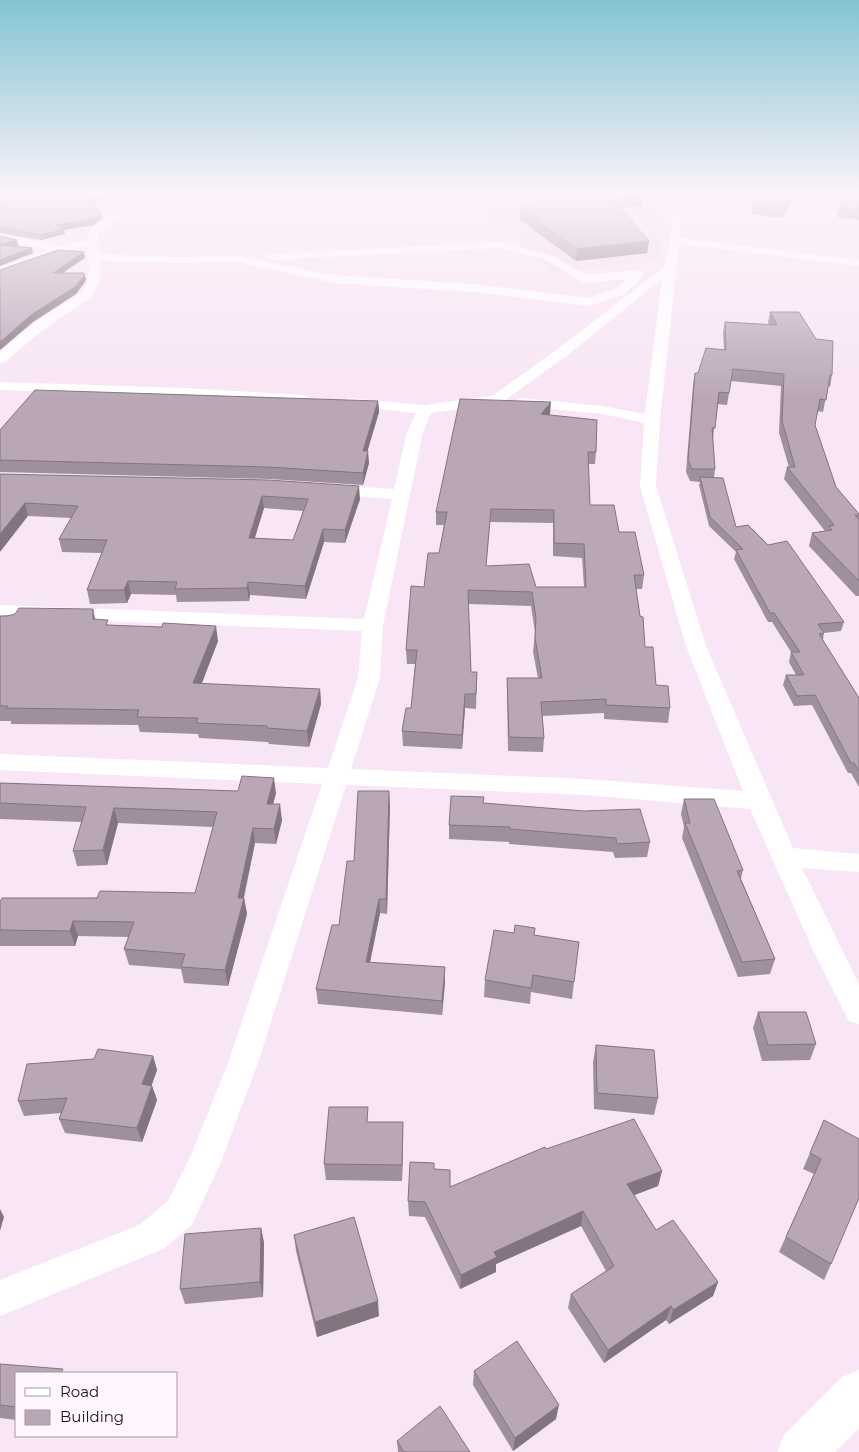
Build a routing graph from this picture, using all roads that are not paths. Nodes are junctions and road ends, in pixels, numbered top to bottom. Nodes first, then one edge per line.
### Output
1 (24, 263) edge
2 (95, 263) edge
3 (255, 263) edge
4 (557, 263) edge
5 (670, 263) edge
6 (669, 268) junction
7 (0, 272) edge
8 (639, 274) junction
9 (0, 359) edge
10 (0, 386) edge
11 (314, 400) edge
12 (496, 400) junction
13 (334, 401) edge
14 (425, 408) junction
15 (652, 420) junction
16 (316, 489) edge
17 (401, 495) junction
18 (0, 611) edge
19 (373, 625) junction
20 (0, 762) edge
21 (335, 777) junction
22 (759, 801) junction
23 (786, 857) junction
24 (859, 862) edge
25 (859, 1012) edge
26 (0, 1298) edge
27 (859, 1394) edge
28 (801, 1452) edge

1 - 7 street
2 - 9 street
3 - 8 street
4 - 8 street
5 - 6 street
6 - 8 street
6 - 12 street
6 - 15 street
10 - 11 street
12 - 14 street
12 - 15 street
13 - 14 street
14 - 17 street
15 - 22 street
16 - 17 street
17 - 19 street
18 - 19 street
19 - 21 street
20 - 21 street
21 - 22 street
21 - 26 street
22 - 23 street
23 - 24 street
23 - 25 street
27 - 28 street

